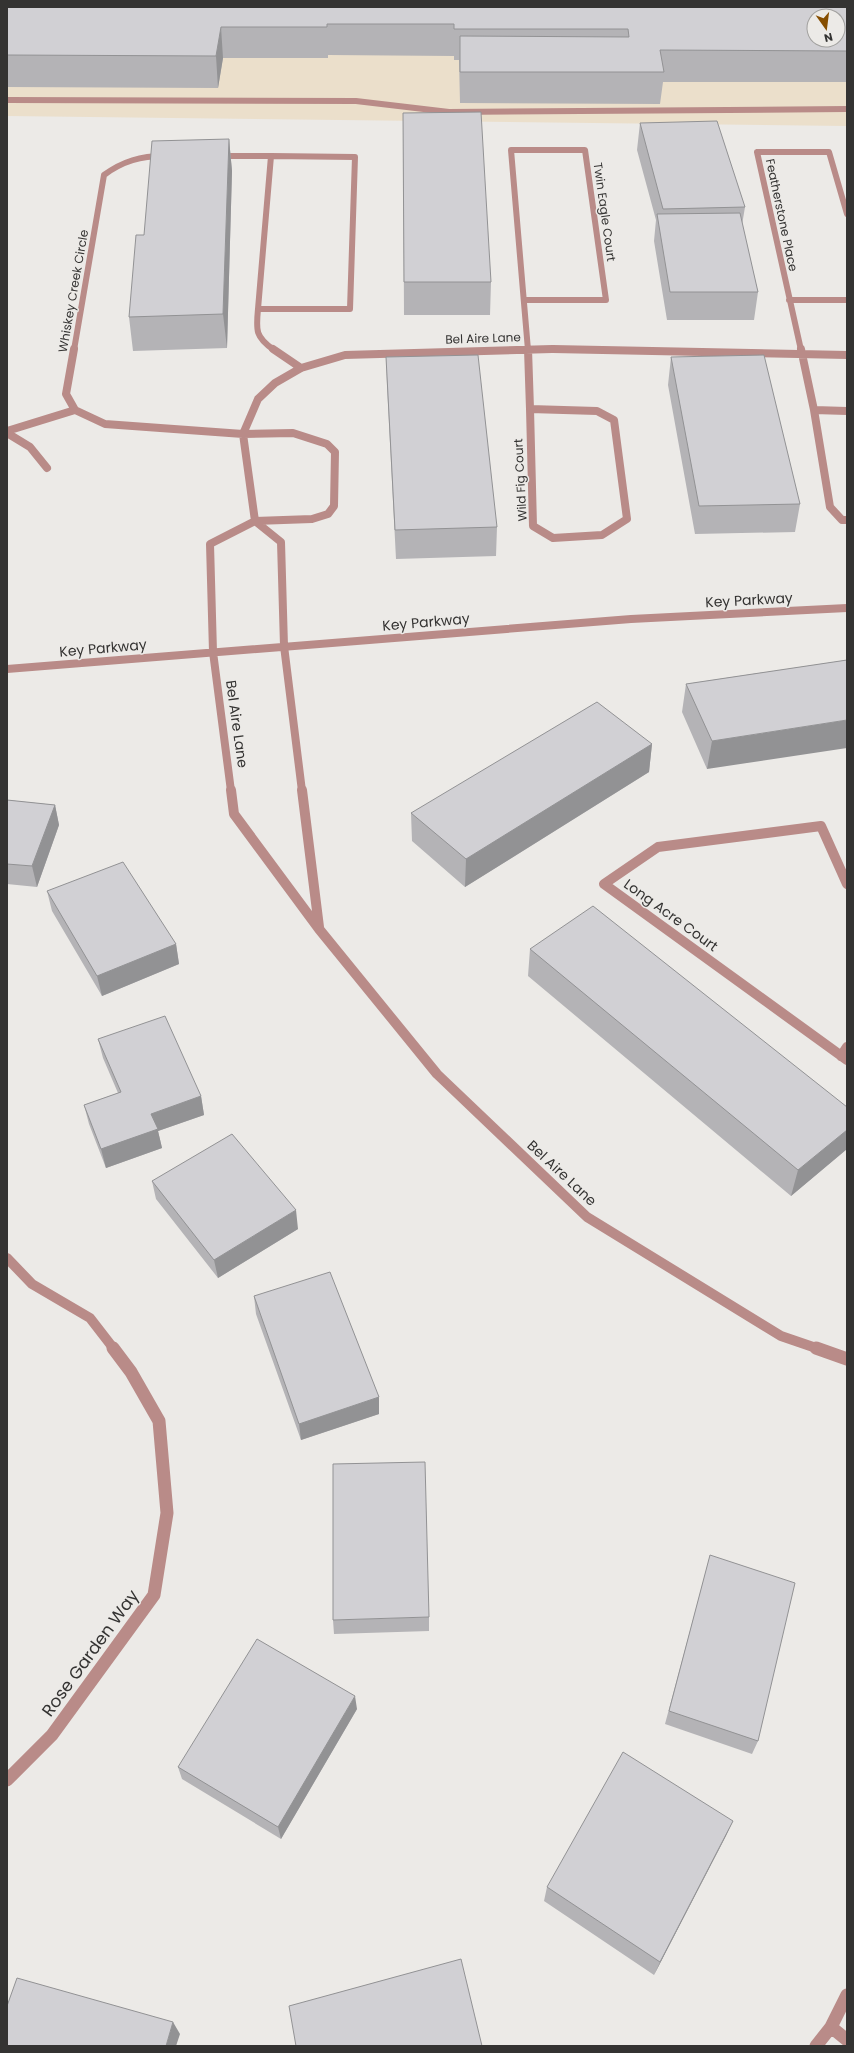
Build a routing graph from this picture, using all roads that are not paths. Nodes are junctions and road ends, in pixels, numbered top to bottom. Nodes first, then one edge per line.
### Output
1 (7, 100) edge
2 (847, 109) edge
3 (169, 156) edge
4 (208, 156) edge
5 (271, 156) junction
6 (847, 214) edge
7 (525, 300) junction
8 (789, 300) junction
9 (847, 300) edge
10 (258, 309) junction
11 (528, 350) junction
12 (802, 355) junction
13 (847, 355) edge
14 (301, 368) junction
15 (529, 409) junction
16 (75, 410) junction
17 (814, 410) junction
18 (847, 411) edge
19 (7, 432) edge
20 (243, 434) junction
21 (47, 468) dead end
22 (847, 520) edge
23 (255, 522) junction
24 (847, 608) edge
25 (284, 646) junction
26 (213, 652) junction
27 (7, 669) edge
28 (847, 884) edge
29 (319, 929) junction
30 (847, 1046) edge
31 (844, 1058) edge
32 (7, 1258) edge
33 (847, 1359) edge
34 (7, 1780) edge
35 (847, 1995) edge
36 (831, 2027) junction
37 (847, 2040) edge
38 (816, 2046) edge

1 - 2 street
3 - 16 street, Whiskey Creek Circle
4 - 5 street
5 - 10 street
5 - 10 street
6 - 8 street, Featherstone Place
7 - 7 street, Twin Eagle Court
7 - 11 street, Twin Eagle Court
8 - 9 street
8 - 12 street, Featherstone Place
10 - 14 street
11 - 12 street, Bel Aire Lane
11 - 14 street, Bel Aire Lane
11 - 15 street, Wild Fig Court
12 - 13 street, Bel Aire Lane
12 - 17 street, Featherstone Place
14 - 20 street, Bel Aire Lane
15 - 15 street, Wild Fig Court
16 - 19 street
16 - 20 street
17 - 18 street
17 - 22 street, Featherstone Place
19 - 21 street
20 - 23 street
20 - 23 street
23 - 25 street
23 - 26 street, Bel Aire Lane
24 - 25 street, Key Parkway
25 - 26 street, Key Parkway
25 - 29 street
26 - 27 street, Key Parkway
26 - 29 street, Bel Aire Lane
28 - 31 street, Long Acre Court
29 - 33 street, Bel Aire Lane
30 - 31 street, Long Acre Court
32 - 34 street, Rose Garden Way
35 - 36 street
36 - 37 street
36 - 38 street

